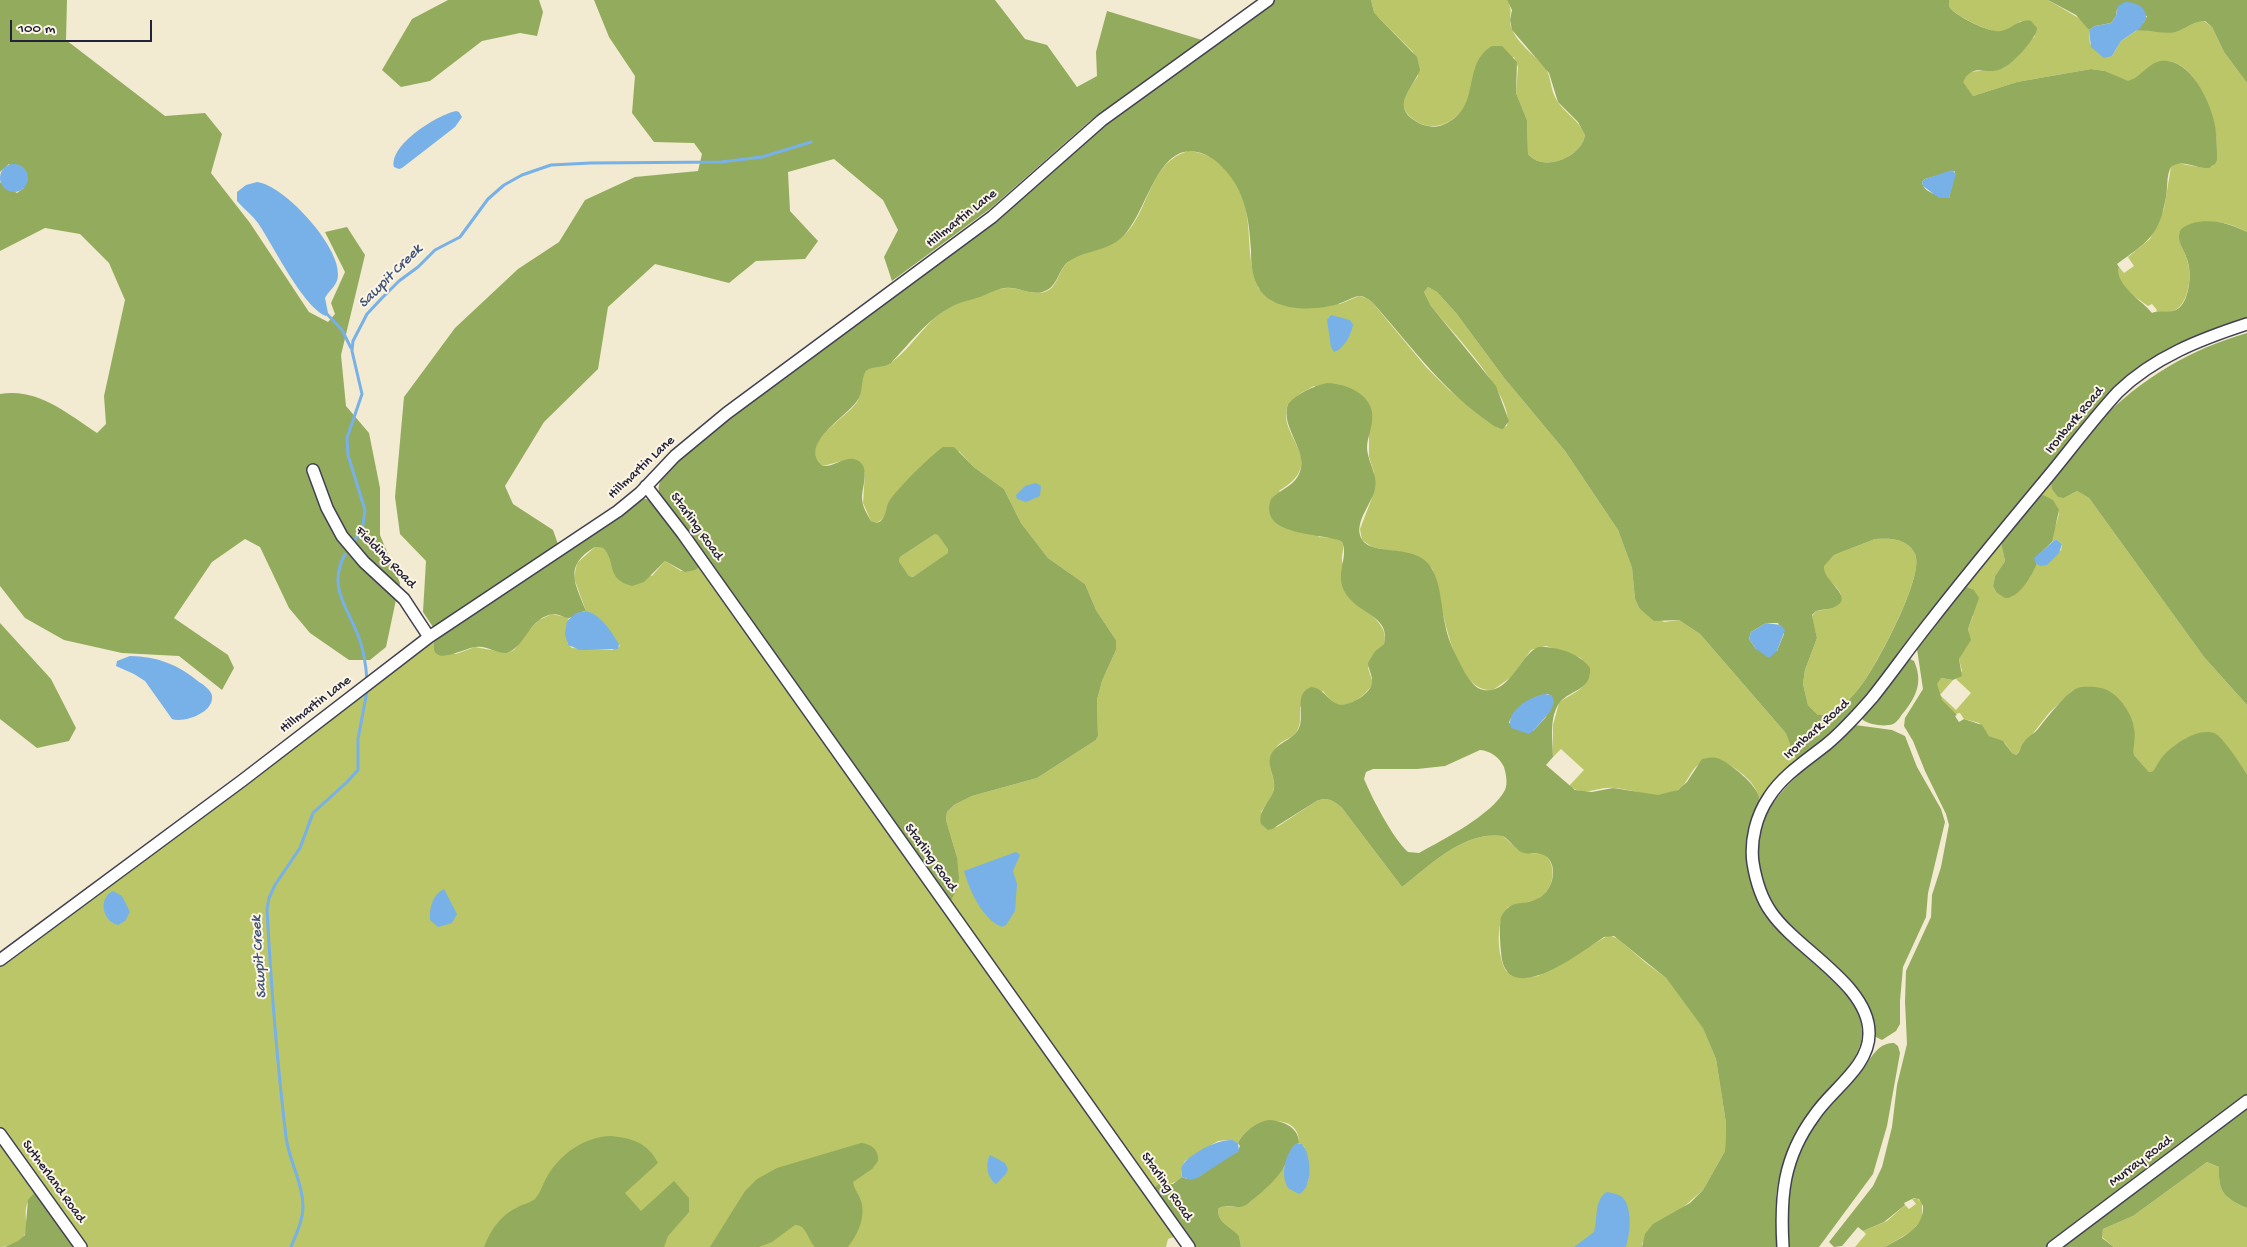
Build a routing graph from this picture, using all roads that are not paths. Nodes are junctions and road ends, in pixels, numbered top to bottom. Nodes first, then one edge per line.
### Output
1 (1268, 0) edge
2 (2247, 324) edge
3 (313, 470) dead end
4 (646, 486) junction
5 (429, 636) junction
6 (0, 960) edge
7 (2247, 1101) edge
8 (0, 1134) edge
9 (81, 1247) edge
10 (1190, 1247) edge
11 (1782, 1247) edge
12 (2053, 1247) edge

1 - 4 street, Hillmartin Lane
2 - 11 street, Ironbark Road
3 - 5 street, Fielding Road
4 - 5 street, Hillmartin Lane
4 - 10 street, Starling Road
5 - 6 street, Hillmartin Lane
7 - 12 street, Murray Road
8 - 9 street, Sutherland Road

